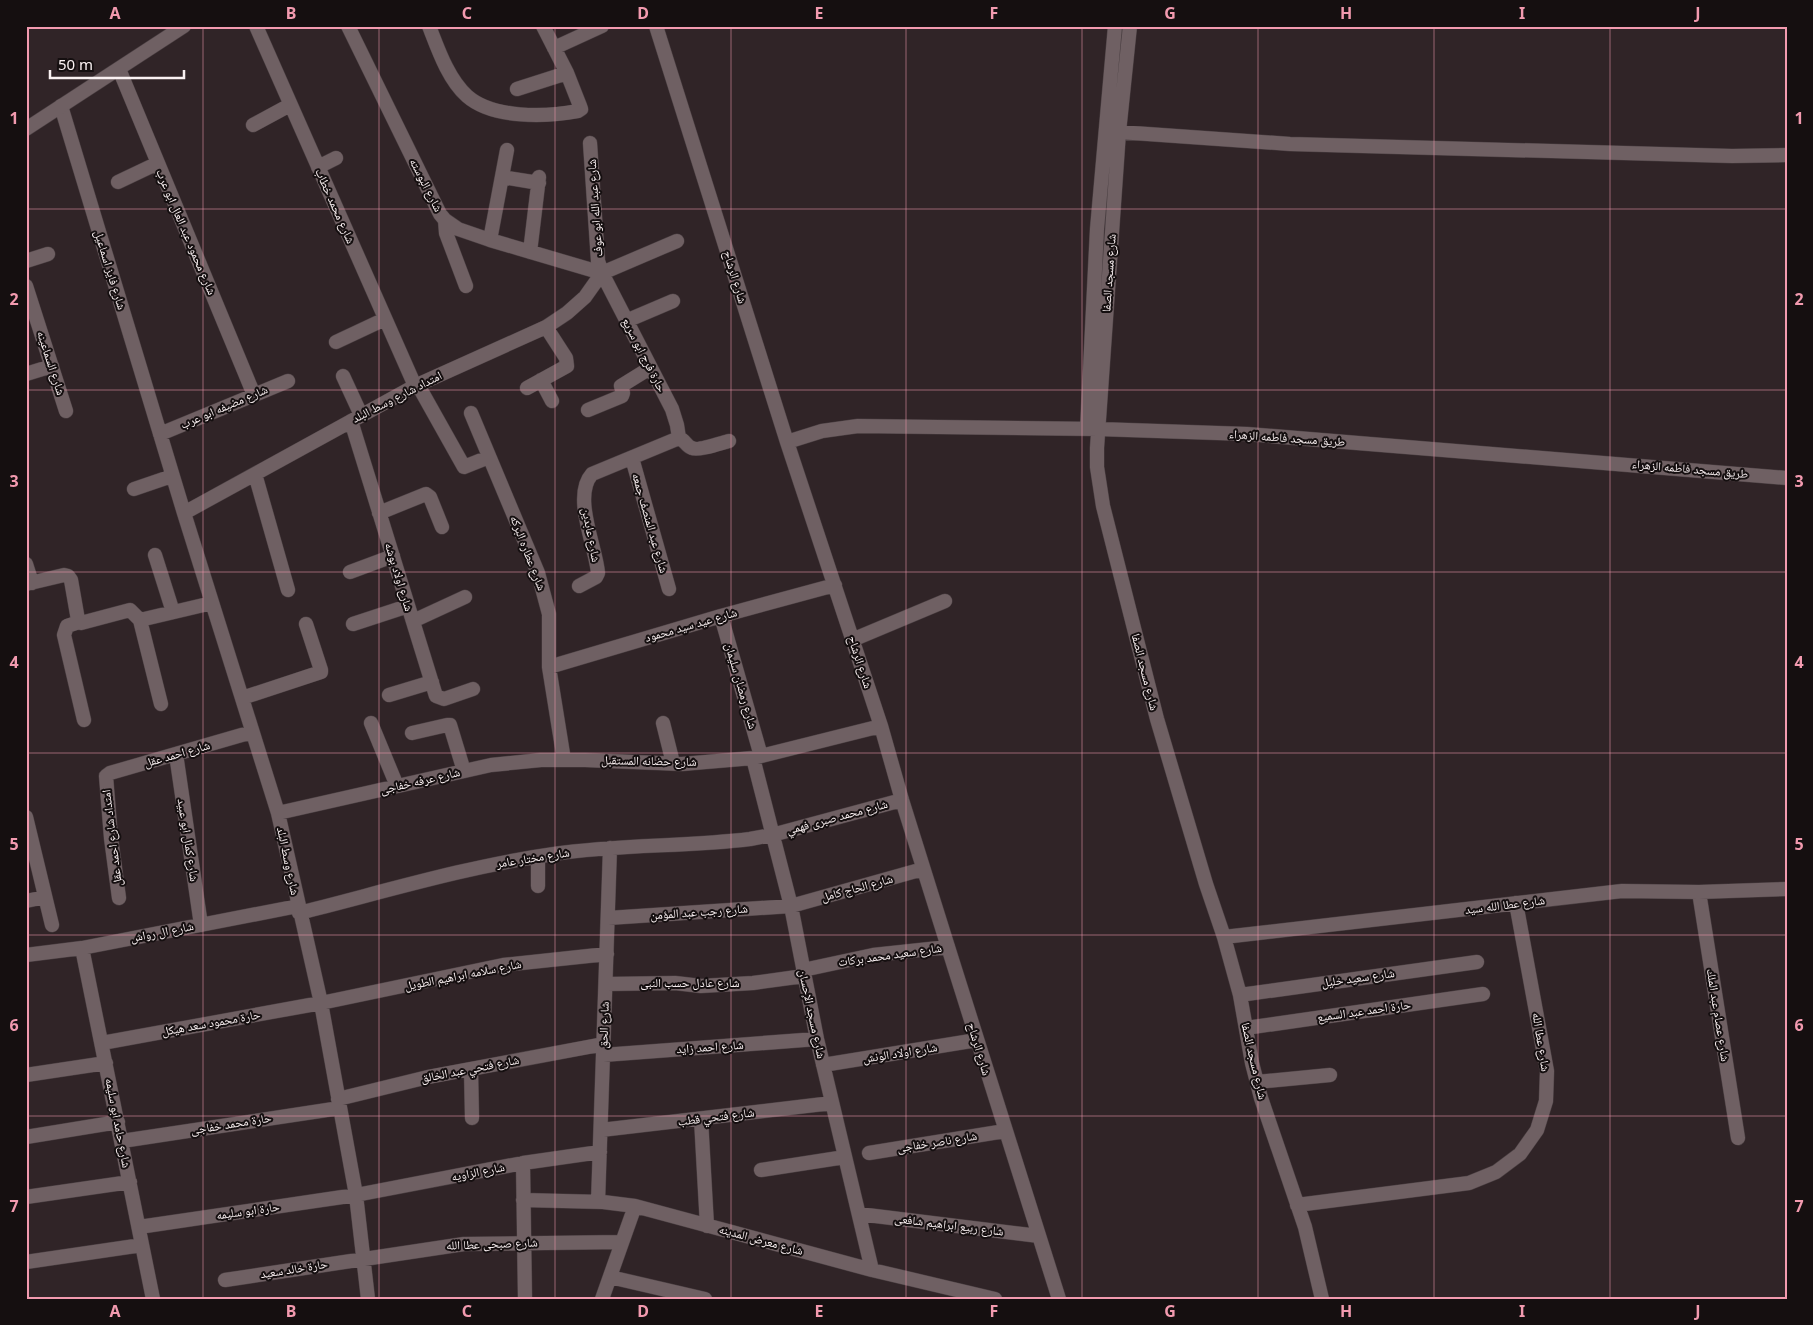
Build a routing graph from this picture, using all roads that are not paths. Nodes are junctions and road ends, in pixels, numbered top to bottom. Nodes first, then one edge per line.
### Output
1 (184, 26) edge
2 (256, 26) edge
3 (348, 26) edge
4 (429, 26) edge
5 (543, 26) edge
6 (602, 26) edge
7 (656, 26) edge
8 (1115, 26) edge
9 (1130, 26) edge
10 (554, 48) junction
11 (119, 69) junction
12 (567, 74) junction
13 (516, 90) dead end
14 (290, 105) junction
15 (61, 106) junction
16 (253, 125) dead end
17 (26, 129) edge
18 (1120, 132) junction
19 (590, 143) dead end
20 (507, 150) dead end
21 (1787, 155) edge
22 (336, 158) dead end
23 (158, 163) junction
24 (318, 167) junction
25 (502, 177) junction
26 (118, 182) dead end
27 (445, 220) junction
28 (490, 240) junction
29 (677, 241) dead end
30 (530, 252) junction
31 (48, 254) dead end
32 (26, 261) edge
33 (602, 273) junction
34 (26, 286) edge
35 (466, 286) dead end
36 (674, 301) dead end
37 (386, 319) junction
38 (626, 321) junction
39 (546, 327) junction
40 (336, 342) dead end
41 (52, 366) junction
42 (650, 368) junction
43 (26, 374) edge
44 (343, 376) dead end
45 (541, 380) junction
46 (288, 381) dead end
47 (417, 385) junction
48 (527, 388) dead end
49 (254, 395) junction
50 (552, 401) dead end
51 (588, 410) dead end
52 (66, 411) dead end
53 (471, 413) dead end
54 (356, 418) junction
55 (1093, 429) junction
56 (160, 434) junction
57 (679, 438) junction
58 (729, 441) dead end
59 (787, 442) junction
60 (489, 457) junction
61 (632, 458) junction
62 (255, 474) junction
63 (172, 476) junction
64 (1787, 478) edge
65 (134, 489) dead end
66 (184, 513) junction
67 (379, 513) junction
68 (442, 527) dead end
69 (155, 554) dead end
70 (393, 556) junction
71 (26, 564) edge
72 (350, 572) dead end
73 (29, 584) edge
74 (835, 585) junction
75 (579, 586) dead end
76 (669, 589) dead end
77 (288, 590) dead end
78 (465, 597) dead end
79 (945, 601) dead end
80 (212, 603) junction
81 (408, 606) junction
82 (173, 612) junction
83 (720, 616) junction
84 (140, 620) junction
85 (413, 621) junction
86 (79, 622) junction
87 (306, 624) dead end
88 (353, 624) dead end
89 (852, 640) junction
90 (549, 667) junction
91 (432, 682) junction
92 (473, 689) dead end
93 (389, 695) dead end
94 (242, 698) junction
95 (160, 704) dead end
96 (84, 720) dead end
97 (371, 723) dead end
98 (663, 723) dead end
99 (881, 726) junction
100 (252, 732) junction
101 (412, 733) dead end
102 (176, 754) junction
103 (757, 757) junction
104 (564, 760) junction
105 (673, 763) junction
106 (464, 771) junction
107 (105, 779) joint
108 (397, 786) junction
109 (902, 800) junction
110 (278, 813) junction
111 (26, 817) edge
112 (772, 835) junction
113 (610, 848) junction
114 (538, 856) junction
115 (924, 869) junction
116 (538, 886) dead end
117 (1787, 890) edge
118 (1699, 892) junction
119 (45, 897) junction
120 (119, 898) dead end
121 (26, 901) edge
122 (1516, 903) junction
123 (790, 906) junction
124 (299, 910) junction
125 (608, 918) junction
126 (52, 925) dead end
127 (201, 925) junction
128 (1224, 936) junction
129 (948, 947) junction
130 (82, 948) junction
131 (606, 954) junction
132 (26, 955) edge
133 (1476, 962) dead end
134 (803, 973) junction
135 (606, 984) junction
136 (1240, 994) junction
137 (1483, 994) dead end
138 (321, 1003) junction
139 (1246, 1028) junction
140 (817, 1039) junction
141 (977, 1040) junction
142 (102, 1043) junction
143 (603, 1050) junction
144 (106, 1063) junction
145 (823, 1065) junction
146 (471, 1069) junction
147 (26, 1075) edge
148 (1330, 1075) dead end
149 (1257, 1082) junction
150 (339, 1103) junction
151 (832, 1103) junction
152 (472, 1118) dead end
153 (701, 1118) junction
154 (118, 1122) junction
155 (601, 1130) junction
156 (1005, 1131) junction
157 (26, 1137) edge
158 (1738, 1138) dead end
159 (122, 1141) junction
160 (600, 1152) junction
161 (869, 1153) dead end
162 (845, 1157) junction
163 (523, 1163) junction
164 (760, 1170) dead end
165 (130, 1182) junction
166 (356, 1195) junction
167 (26, 1197) edge
168 (523, 1200) junction
169 (598, 1202) junction
170 (1297, 1205) junction
171 (635, 1206) junction
172 (859, 1214) junction
173 (707, 1226) junction
174 (139, 1227) junction
175 (1039, 1236) junction
176 (524, 1242) junction
177 (622, 1242) junction
178 (142, 1245) junction
179 (364, 1259) junction
180 (26, 1262) edge
181 (872, 1270) junction
182 (610, 1277) junction
183 (225, 1280) dead end
184 (959, 1295) edge
185 (153, 1299) edge
186 (368, 1299) edge
187 (525, 1299) edge
188 (602, 1299) edge
189 (705, 1299) edge
190 (995, 1299) edge
191 (1059, 1299) edge
192 (1322, 1299) edge

1 - 11 street
2 - 14 street, شارع محمد خطاب
3 - 27 street, شارع البوسته
4 - 12 street
5 - 10 street
6 - 10 street
7 - 59 street, شارع الرشاح
8 - 55 street, شارع مسجد الصفا
9 - 18 street, شارع مسجد الصفا
10 - 12 street
11 - 15 street
11 - 23 street, شارع محمود عبد العال ابو عرب
12 - 13 street
14 - 16 street
14 - 24 street, شارع محمد خطاب
15 - 17 street
15 - 56 street, شارع فايز اسماعيل
18 - 21 street
18 - 55 street, شارع مسجد الصفا
19 - 33 street, شارع عبد الله ابو عوف
20 - 25 street
22 - 24 street
23 - 26 street
23 - 49 street, شارع محمود عبد العال ابو عرب
24 - 37 street, شارع محمد خطاب
25 - 28 street
25 - 30 street
27 - 28 street, شارع البوسته
27 - 35 street
28 - 30 street, شارع البوسته
29 - 33 street
30 - 33 street, شارع البوسته
31 - 32 street
33 - 38 street, حارة فرج ابو سريع
33 - 39 street, امتداد شارع وسط البلد
34 - 41 street, شارع السماعينه
36 - 38 street
37 - 40 street
37 - 47 street, شارع محمد خطاب
38 - 42 street, حارة فرج ابو سريع
39 - 45 street
39 - 47 street, امتداد شارع وسط البلد
41 - 43 street
41 - 52 street, شارع السماعينه
42 - 51 street
42 - 57 street, حارة فرج ابو سريع
44 - 54 street, شارع اولاد بوشه
45 - 48 street
45 - 50 street
46 - 49 street, شارع مضيفه ابو عرب
47 - 54 street, امتداد شارع وسط البلد
47 - 60 street, شارع محمد خطاب
49 - 56 street, شارع مضيفه ابو عرب
53 - 60 street, شارع عطاره البركه
54 - 62 street, امتداد شارع وسط البلد
54 - 67 street, شارع اولاد بوشه
55 - 59 street, طريق مسجد فاطمه الزهراء
55 - 64 street, طريق مسجد فاطمه الزهراء
55 - 128 street, شارع مسجد الصفا
56 - 63 street, شارع وسط البلد
57 - 58 street
57 - 61 street
59 - 74 street, شارع الرشاح
60 - 90 street, شارع عطاره البركه
61 - 75 street, شارع عابدين
61 - 76 street, شارع عبد المنصف جمعه
62 - 66 street, امتداد شارع وسط البلد
62 - 77 street
63 - 65 street
63 - 66 street, شارع وسط البلد
66 - 80 street, شارع وسط البلد
67 - 68 street
67 - 70 street, شارع اولاد بوشه
69 - 82 street
70 - 72 street
70 - 81 street, شارع اولاد بوشه
71 - 73 street
73 - 86 street
74 - 83 street, شارع عيد سيد محمود
74 - 89 street, شارع الرشاح
78 - 85 street
79 - 89 street
80 - 82 street
80 - 94 street, شارع وسط البلد
81 - 85 street, شارع اولاد بوشه
81 - 88 street
82 - 84 street
83 - 90 street, شارع عيد سيد محمود
83 - 103 street, شارع رمضان سليمان
84 - 86 street
84 - 95 street
85 - 91 street, شارع اولاد بوشه
86 - 96 street
87 - 94 street
89 - 99 street, شارع الرشاح
90 - 104 street, شارع عطاره البركه
91 - 92 street, شارع اولاد بوشه
91 - 93 street
94 - 100 street, شارع وسط البلد
97 - 108 street
98 - 105 street
99 - 103 street, شارع حضانه المستقبل
99 - 109 street, شارع الرشاح
100 - 102 street, شارع احمد عقل
100 - 110 street, شارع وسط البلد
101 - 106 street
102 - 107 street, شارع احمد عقل
102 - 127 street, شارع كمال ابو عبيد
103 - 105 street, شارع حضانه المستقبل
103 - 112 street, شارع مسجد الإحسان
104 - 105 street, شارع حضانه المستقبل
104 - 106 street, شارع عرفه خفاجى
106 - 108 street, شارع عرفه خفاجى
107 - 120 street, امتداد شارع احمد عقل
108 - 110 street, شارع عرفه خفاجى
109 - 112 street, شارع محمد صبرى فهمي
109 - 115 street, شارع الرشاح
110 - 124 street, شارع وسط البلد
111 - 119 street
112 - 113 street, شارع مختار عامر
112 - 123 street, شارع مسجد الإحسان
113 - 114 street, شارع مختار عامر
113 - 125 street, شارع الحق
114 - 116 street
114 - 124 street, شارع مختار عامر
115 - 123 street, شارع الحاج كامل
115 - 129 street, شارع الرشاح
117 - 118 street, شارع عطا الله سيد
118 - 122 street, شارع عطا الله سيد
118 - 158 street, شارع عصام عبد الملك
119 - 121 street
119 - 126 street
122 - 128 street, شارع عطا الله سيد
122 - 170 street, شارع عطا الله
123 - 125 street, شارع رجب عبد المؤمن
123 - 134 street, شارع مسجد الإحسان
124 - 127 street, شارع ال رواش
124 - 138 street, شارع وسط البلد
125 - 131 street, شارع الحق
127 - 130 street, شارع ال رواش
128 - 136 street, شارع مسجد الصفا
129 - 134 street, شارع سعيد محمد بركات
129 - 141 street, شارع الرشاح
130 - 132 street, شارع ال رواش
130 - 142 street, شارع حامد ابو سليمه
131 - 135 street, شارع الحق
131 - 138 street, شارع سلامه ابراهيم الطويل
133 - 136 street, شارع سعيد خليل
134 - 135 street, شارع عادل حسب النبى
134 - 140 street, شارع مسجد الإحسان
135 - 143 street, شارع الحق
136 - 139 street, شارع مسجد الصفا
137 - 139 street, حارة احمد عبد السميع
138 - 142 street, حارة محمود سعد هيكل
138 - 150 street, شارع وسط البلد
139 - 149 street, شارع مسجد الصفا
140 - 143 street, شارع احمد زايد
140 - 145 street, شارع مسجد الإحسان
141 - 145 street, شارع اولاد الونش
141 - 156 street, شارع الرشاح
142 - 144 street, شارع حامد ابو سليمه
143 - 146 street, شارع فتحي عبد الخالق
143 - 155 street, شارع الحق
144 - 147 street
144 - 154 street, شارع حامد ابو سليمه
145 - 151 street, شارع مسجد الإحسان
146 - 150 street, شارع فتحي عبد الخالق
146 - 152 street
148 - 149 street
149 - 170 street, شارع مسجد الصفا
150 - 159 street, حارة محمد خفاجى
150 - 166 street, شارع وسط البلد
151 - 153 street, شارع فتحي قطب
151 - 162 street, شارع مسجد الإحسان
153 - 155 street, شارع فتحي قطب
153 - 173 street
154 - 157 street
154 - 159 street, شارع حامد ابو سليمه
155 - 160 street, شارع الحق
156 - 161 street, شارع ناصر خفاجى
156 - 175 street, شارع الرشاح
159 - 165 street, شارع حامد ابو سليمه
160 - 163 street, شارع الزاويه
160 - 169 street, شارع الحق
162 - 164 street
162 - 172 street, شارع مسجد الإحسان
163 - 166 street, شارع الزاويه
163 - 168 street
165 - 167 street
165 - 174 street, شارع حامد ابو سليمه
166 - 174 street, حارة ابو سليمه
166 - 179 street, شارع وسط البلد
168 - 169 street, شارع معرض المدينه
168 - 176 street
169 - 171 street, شارع معرض المدينه
170 - 192 street, شارع مسجد الصفا
171 - 173 street, شارع معرض المدينه
171 - 177 street
172 - 175 street, شارع ربيع ابراهيم شافعى
172 - 181 street, شارع مسجد الإحسان
173 - 181 street, شارع معرض المدينه
174 - 178 street, شارع حامد ابو سليمه
175 - 191 street, شارع الرشاح
176 - 177 street, شارع صبحى عطا الله
176 - 179 street, شارع صبحى عطا الله
176 - 187 street
177 - 182 street
178 - 180 street
178 - 185 street, شارع حامد ابو سليمه
179 - 183 street, حارة خالد سعيد
179 - 186 street, شارع وسط البلد
181 - 184 street, شارع معرض المدينه
182 - 188 street
182 - 189 street
184 - 190 street, شارع معرض المدينه

